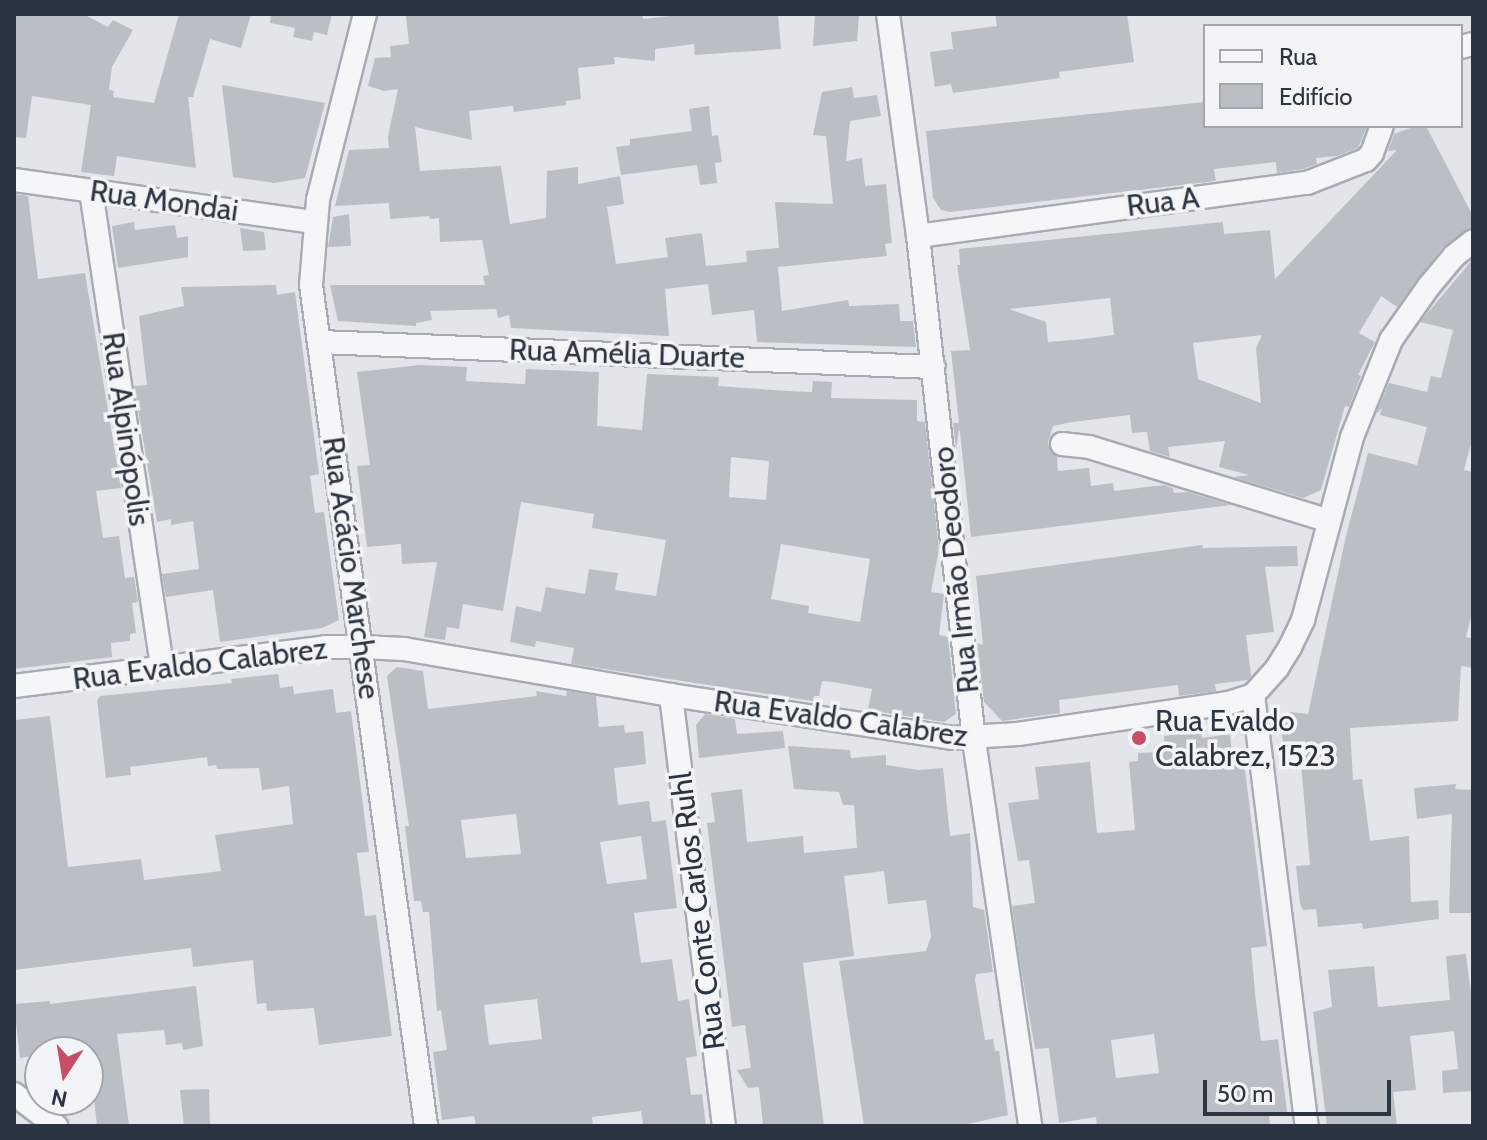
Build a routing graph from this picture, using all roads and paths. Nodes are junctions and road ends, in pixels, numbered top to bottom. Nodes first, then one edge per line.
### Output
1 (365, 14) edge
2 (888, 14) edge
3 (1381, 128) edge
4 (14, 180) edge
5 (91, 191) junction
6 (314, 222) junction
7 (918, 236) junction
8 (1473, 241) edge
9 (320, 342) junction
10 (933, 367) junction
11 (1062, 444) dead end
12 (1329, 521) junction
13 (361, 647) junction
14 (162, 668) junction
15 (14, 686) edge
16 (671, 695) junction
17 (1253, 695) junction
18 (974, 740) junction
19 (14, 1094) edge
20 (56, 1126) edge
21 (426, 1126) edge
22 (724, 1126) edge
23 (1030, 1126) edge
24 (1307, 1126) edge

1 - 6 street, Rua Acácio Marchese
2 - 7 street, Rua Irmão Deodoro
3 - 7 street, Rua A
4 - 5 street, Rua Mondai
5 - 6 street, Rua Mondai
5 - 14 street, Rua Alpinópolis
6 - 9 street, Rua Acácio Marchese
7 - 10 street, Rua Irmão Deodoro
8 - 12 street
9 - 10 street, Rua Amélia Duarte
9 - 13 street, Rua Acácio Marchese
10 - 18 street, Rua Irmão Deodoro
11 - 12 street
12 - 17 street
13 - 14 street, Rua Evaldo Calabrez
13 - 16 street, Rua Evaldo Calabrez
13 - 21 street, Rua Acácio Marchese
14 - 15 street, Rua Evaldo Calabrez
16 - 18 street, Rua Evaldo Calabrez
16 - 22 street, Rua Conte Carlos Ruhl
17 - 18 street, Rua Evaldo Calabrez
17 - 24 street
18 - 23 street, Rua Irmão Deodoro
19 - 20 street

